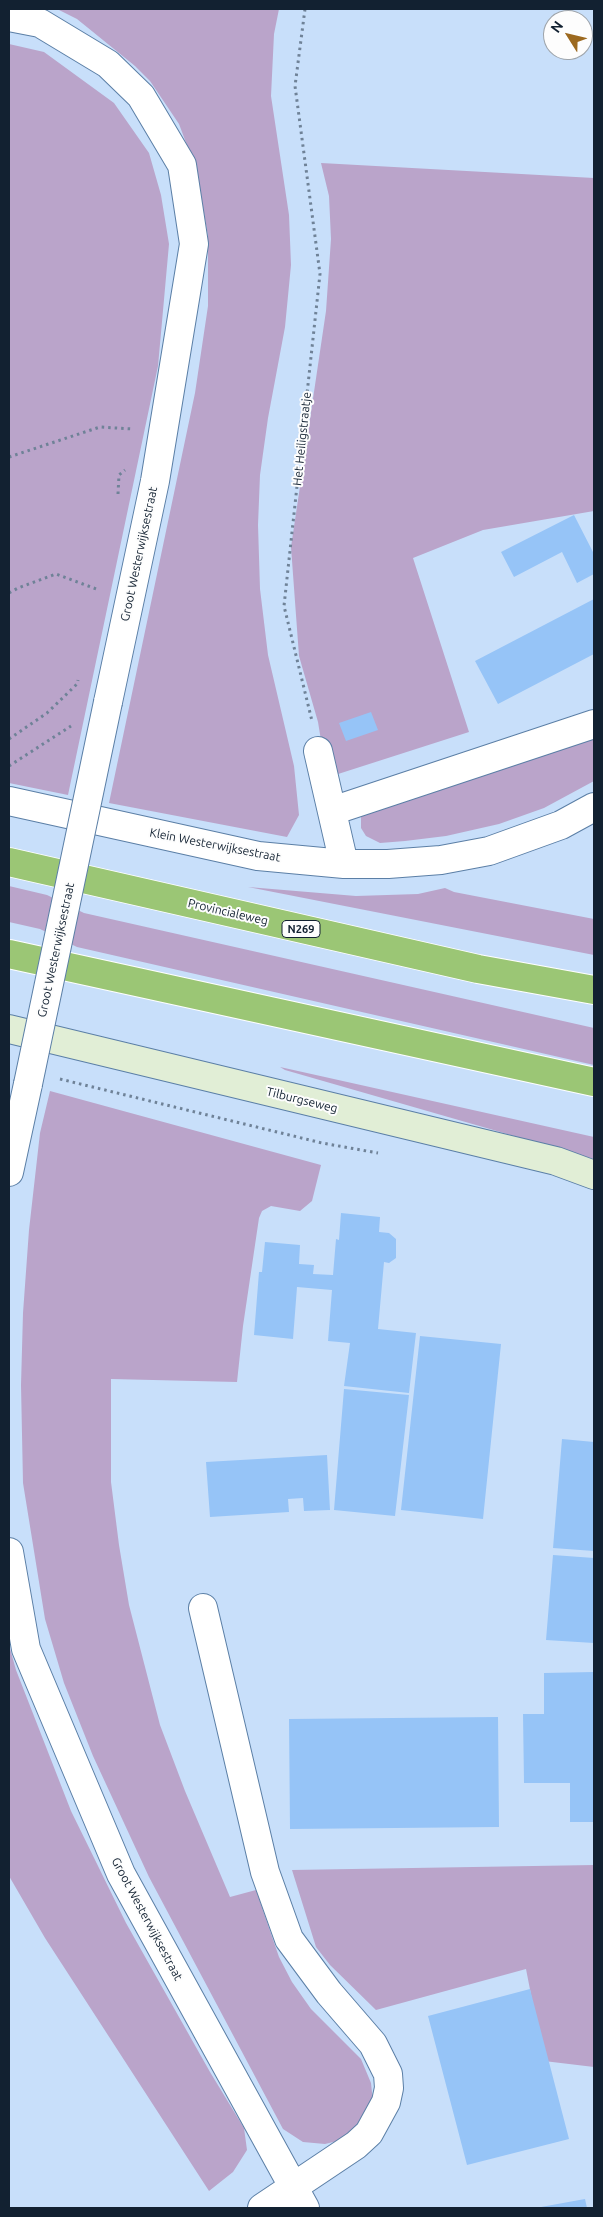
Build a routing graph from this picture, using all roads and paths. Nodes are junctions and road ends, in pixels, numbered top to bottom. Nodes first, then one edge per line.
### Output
1 (305, 9) edge
2 (9, 17) edge
3 (163, 431) junction
4 (9, 457) edge
5 (126, 469) dead end
6 (117, 502) dead end
7 (101, 582) dead end
8 (100, 591) junction
9 (9, 593) edge
10 (98, 599) dead end
11 (80, 674) dead end
12 (108, 702) junction
13 (594, 724) edge
14 (9, 739) edge
15 (318, 750) joint
16 (9, 766) edge
17 (9, 801) edge
18 (594, 808) edge
19 (332, 811) junction
20 (9, 862) edge
21 (344, 864) junction
22 (9, 954) edge
23 (594, 990) edge
24 (9, 1029) edge
25 (594, 1082) edge
26 (9, 1172) edge
27 (594, 1175) edge
28 (9, 1552) edge
29 (203, 1608) dead end
30 (300, 2197) edge
31 (262, 2208) edge

1 - 15 path, Het Heiligstraatje
2 - 3 street, Groot Westerwijksestraat
3 - 4 path
3 - 12 street, Groot Westerwijksestraat
5 - 6 path
7 - 8 path
8 - 9 path
8 - 10 path
11 - 14 path
12 - 16 path
12 - 26 street, Groot Westerwijksestraat, bridge
13 - 19 street
15 - 19 street
17 - 21 street, Klein Westerwijksestraat
18 - 21 street, Klein Westerwijksestraat
19 - 21 street
20 - 23 highway, Provincialeweg / N269
22 - 25 highway
24 - 27 street, Tilburgseweg
28 - 30 street, Groot Westerwijksestraat
29 - 30 street
30 - 31 street

